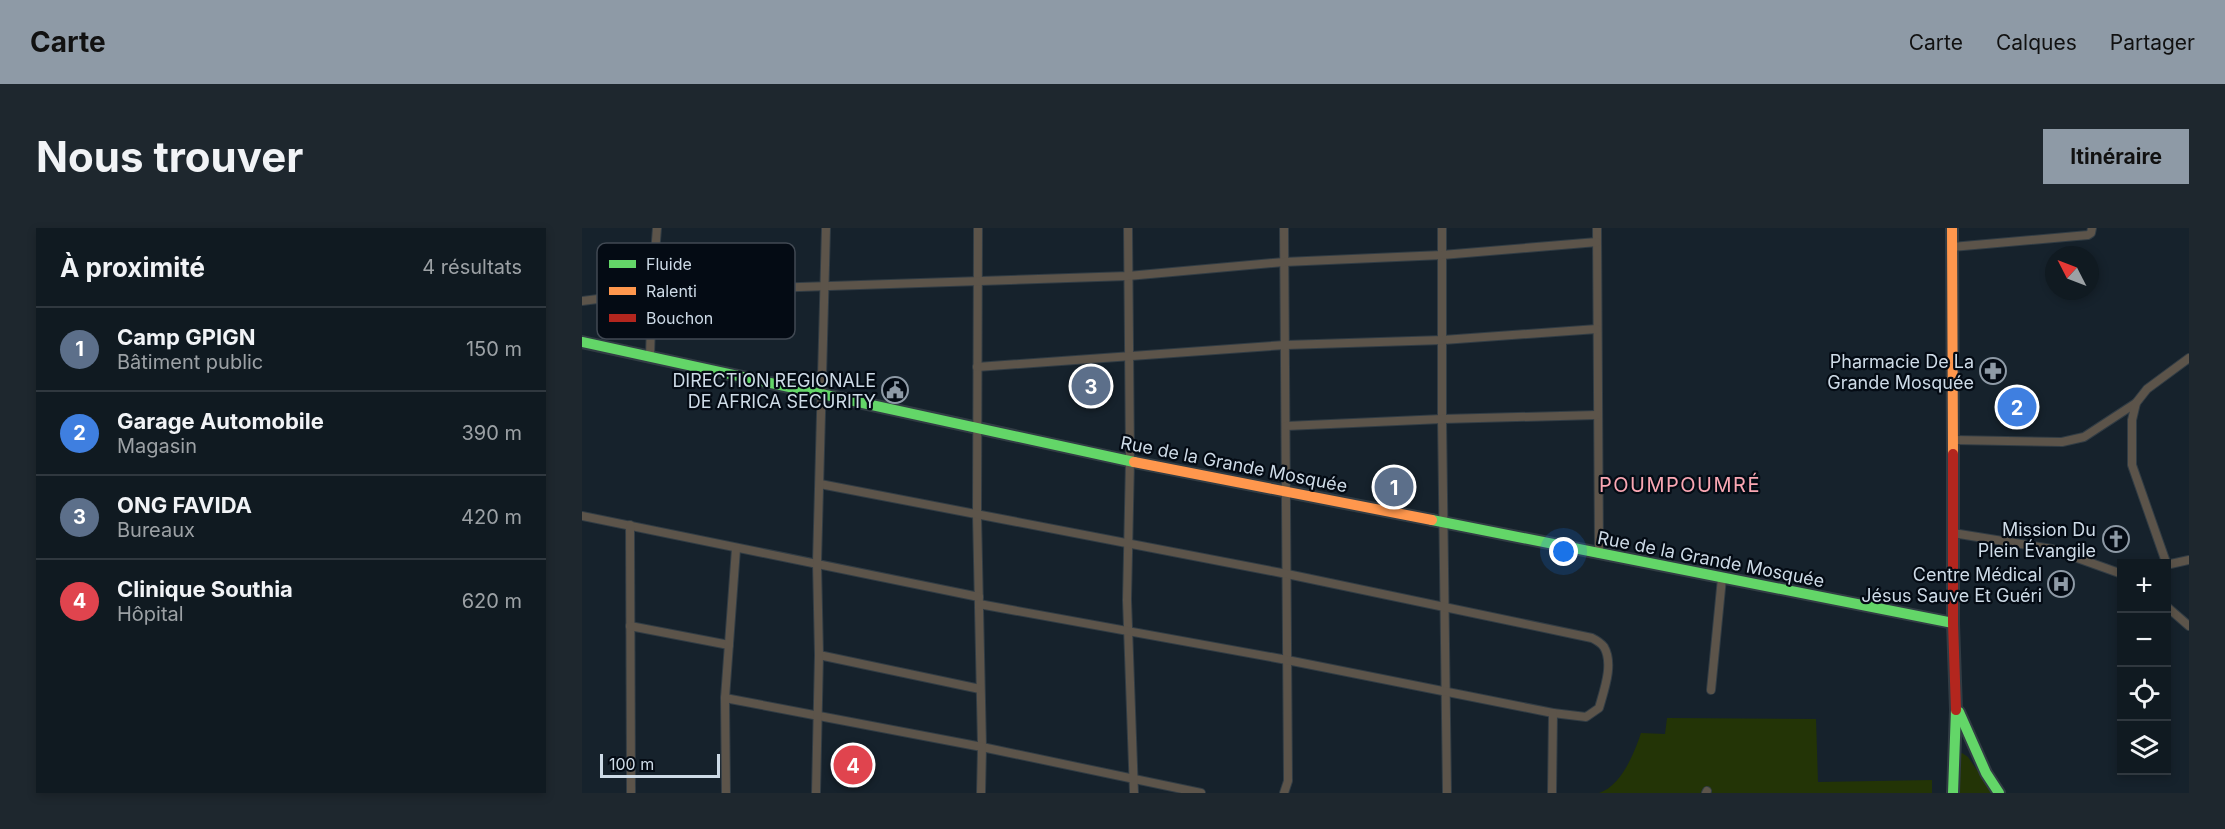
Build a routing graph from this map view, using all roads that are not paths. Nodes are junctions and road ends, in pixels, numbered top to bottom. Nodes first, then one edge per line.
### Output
1 (657, 228) edge
2 (826, 228) edge
3 (978, 228) edge
4 (1128, 228) edge
5 (1284, 228) edge
6 (1442, 228) edge
7 (1597, 228) edge
8 (1952, 228) edge
9 (2091, 228) edge
10 (1597, 242) junction
11 (656, 243) edge
12 (1952, 247) junction
13 (1442, 255) junction
14 (1284, 262) junction
15 (1128, 276) junction
16 (978, 282) junction
17 (826, 287) junction
18 (795, 288) edge
19 (597, 299) edge
20 (582, 301) edge
21 (1597, 329) junction
22 (651, 339) edge
23 (1443, 340) junction
24 (582, 342) edge
25 (1285, 345) junction
26 (650, 356) junction
27 (1130, 357) junction
28 (2189, 358) edge
29 (977, 367) junction
30 (822, 394) junction
31 (2136, 403) junction
32 (1597, 415) junction
33 (1442, 419) junction
34 (1286, 426) junction
35 (977, 429) junction
36 (1954, 440) junction
37 (1130, 460) junction
38 (820, 484) junction
39 (1286, 492) junction
40 (977, 515) junction
41 (582, 516) edge
42 (1443, 522) junction
43 (630, 525) junction
44 (1953, 533) junction
45 (1127, 544) junction
46 (736, 549) junction
47 (1599, 554) junction
48 (2165, 559) edge
49 (2189, 560) edge
50 (818, 563) junction
51 (2171, 564) edge
52 (2117, 573) edge
53 (1287, 574) junction
54 (1722, 578) junction
55 (979, 601) junction
56 (1444, 608) junction
57 (2171, 610) edge
58 (1953, 623) junction
59 (630, 626) junction
60 (2189, 626) edge
61 (1128, 630) junction
62 (729, 645) junction
63 (819, 654) junction
64 (1287, 660) junction
65 (980, 689) junction
66 (1446, 690) junction
67 (1712, 690) dead end
68 (725, 698) junction
69 (1956, 703) junction
70 (1553, 713) junction
71 (817, 714) junction
72 (981, 747) junction
73 (1134, 780) junction
74 (631, 793) edge
75 (726, 793) edge
76 (816, 793) edge
77 (981, 793) edge
78 (1134, 793) edge
79 (1201, 793) edge
80 (1285, 793) edge
81 (1447, 793) edge
82 (1552, 793) edge
83 (1953, 793) edge
84 (1999, 793) edge

1 - 11 street
2 - 17 street
3 - 16 street
4 - 15 street
5 - 14 street
6 - 13 street
7 - 10 street
8 - 12 street
9 - 12 street
10 - 13 street
10 - 21 street
12 - 36 street
13 - 14 street
13 - 23 street
14 - 15 street
14 - 25 street
15 - 16 street
15 - 27 street
16 - 17 street
16 - 29 street
17 - 18 street
17 - 30 street
19 - 20 street
21 - 23 street
21 - 32 street
22 - 26 street
23 - 25 street
23 - 33 street
24 - 26 street, Rue de la Grande Mosquée
25 - 27 street
25 - 34 street
26 - 30 street, Rue de la Grande Mosquée
27 - 29 street
27 - 37 street
28 - 31 street
29 - 35 street
30 - 35 street, Rue de la Grande Mosquée
30 - 38 street
31 - 36 street
31 - 48 street
32 - 33 street
32 - 47 street
33 - 34 street
33 - 42 street
34 - 39 street
35 - 37 street, Rue de la Grande Mosquée
35 - 40 street
36 - 44 street
37 - 39 street, Rue de la Grande Mosquée
37 - 45 street
38 - 40 street
38 - 50 street
39 - 42 street, Rue de la Grande Mosquée
39 - 53 street
40 - 45 street
40 - 55 street
41 - 43 street
42 - 47 street, Rue de la Grande Mosquée
42 - 56 street
43 - 46 street
43 - 59 street
44 - 52 street
44 - 58 street
45 - 53 street
45 - 61 street
46 - 50 street
46 - 62 street
47 - 54 street, Rue de la Grande Mosquée
49 - 51 street
50 - 55 street
50 - 63 street
53 - 56 street
53 - 64 street
54 - 58 street, Rue de la Grande Mosquée
54 - 67 street
55 - 61 street
55 - 65 street
56 - 66 street
56 - 70 street
57 - 60 street
58 - 69 street
59 - 62 street
59 - 74 street
61 - 64 street
61 - 73 street
62 - 68 street
63 - 65 street
63 - 71 street
64 - 66 street
64 - 80 street
65 - 72 street
66 - 70 street
66 - 81 street
68 - 71 street
68 - 75 street
69 - 83 street
69 - 84 street
70 - 82 street
71 - 72 street
71 - 76 street
72 - 73 street
72 - 77 street
73 - 78 street
73 - 79 street

